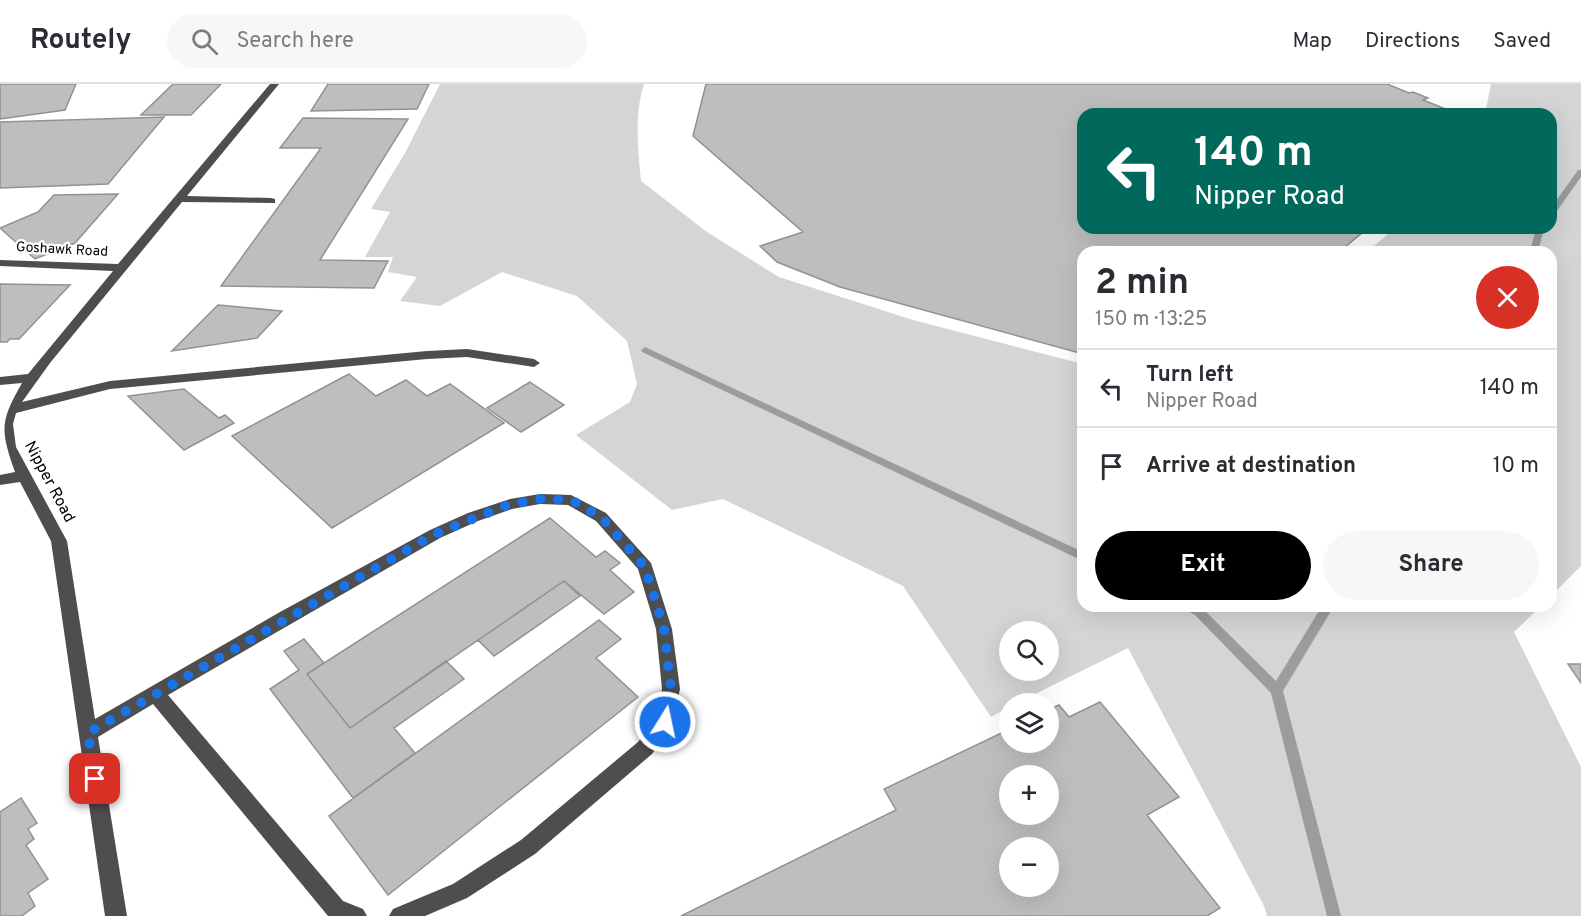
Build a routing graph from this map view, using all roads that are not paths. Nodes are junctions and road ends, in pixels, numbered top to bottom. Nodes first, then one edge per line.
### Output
1 (275, 84) edge
2 (180, 199) junction
3 (271, 201) dead end
4 (0, 262) edge
5 (122, 268) junction
6 (534, 363) dead end
7 (32, 378) junction
8 (0, 381) edge
9 (10, 410) junction
10 (25, 476) junction
11 (0, 480) edge
12 (156, 694) junction
13 (88, 733) junction
14 (116, 916) edge
15 (356, 916) edge
16 (400, 916) edge

1 - 2 street
2 - 3 street
2 - 5 street
4 - 5 street, Goshawk Road
5 - 7 street
6 - 9 street
7 - 8 street
7 - 9 street
9 - 10 street, Nipper Road
10 - 11 street
10 - 13 street, Nipper Road
12 - 13 street
12 - 15 street
12 - 16 street
13 - 14 street, Nipper Road

